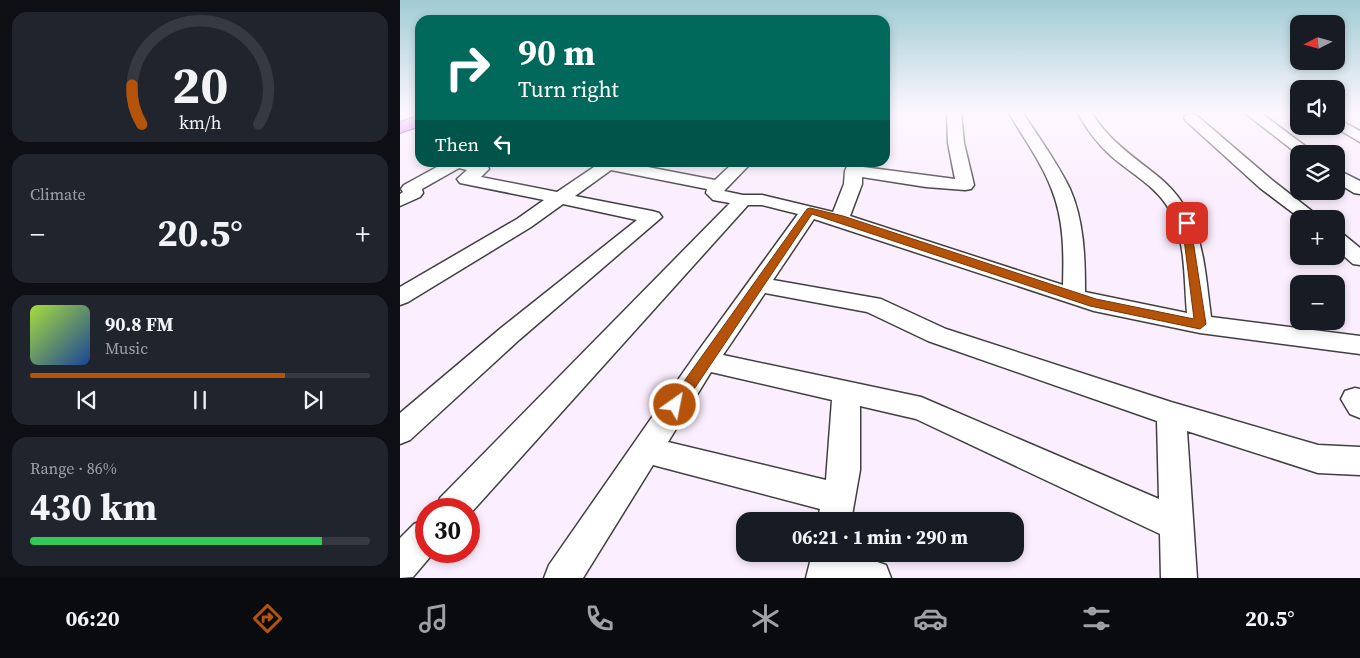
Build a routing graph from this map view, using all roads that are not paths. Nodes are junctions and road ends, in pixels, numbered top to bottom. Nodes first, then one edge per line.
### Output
1 (956, 140) edge
2 (1032, 140) edge
3 (1102, 140) edge
4 (1216, 140) edge
5 (450, 167) edge
6 (473, 167) edge
7 (600, 167) edge
8 (625, 167) edge
9 (739, 167) edge
10 (855, 167) edge
11 (1345, 180) edge
12 (720, 186) junction
13 (1360, 189) edge
14 (561, 197) junction
15 (743, 200) junction
16 (400, 201) edge
17 (1301, 210) edge
18 (810, 211) junction
19 (839, 218) junction
20 (1345, 246) edge
21 (1360, 259) edge
22 (758, 284) junction
23 (1074, 296) junction
24 (400, 297) edge
25 (1200, 324) junction
26 (1360, 345) edge
27 (705, 361) junction
28 (846, 392) junction
29 (1171, 414) junction
30 (400, 431) edge
31 (646, 450) junction
32 (1360, 461) edge
33 (462, 498) edge
34 (836, 510) edge
35 (1176, 524) junction
36 (415, 548) edge
37 (400, 564) edge
38 (826, 565) edge
39 (562, 578) edge
40 (873, 578) edge
41 (1180, 578) edge

1 - 10 street
2 - 23 street
3 - 25 street
4 - 17 street
5 - 16 street
6 - 14 street
7 - 14 street
8 - 12 street
9 - 12 street
10 - 19 street
11 - 13 street
12 - 15 street
14 - 24 street
14 - 30 street
15 - 18 street
15 - 33 street
18 - 19 street
18 - 22 street
19 - 23 street
20 - 21 street
22 - 27 street
22 - 29 street
23 - 25 street
25 - 26 street
27 - 28 street
27 - 31 street
28 - 34 street
28 - 35 street
29 - 32 street
29 - 35 street
31 - 34 street
31 - 39 street
35 - 41 street
36 - 37 street
38 - 40 street

